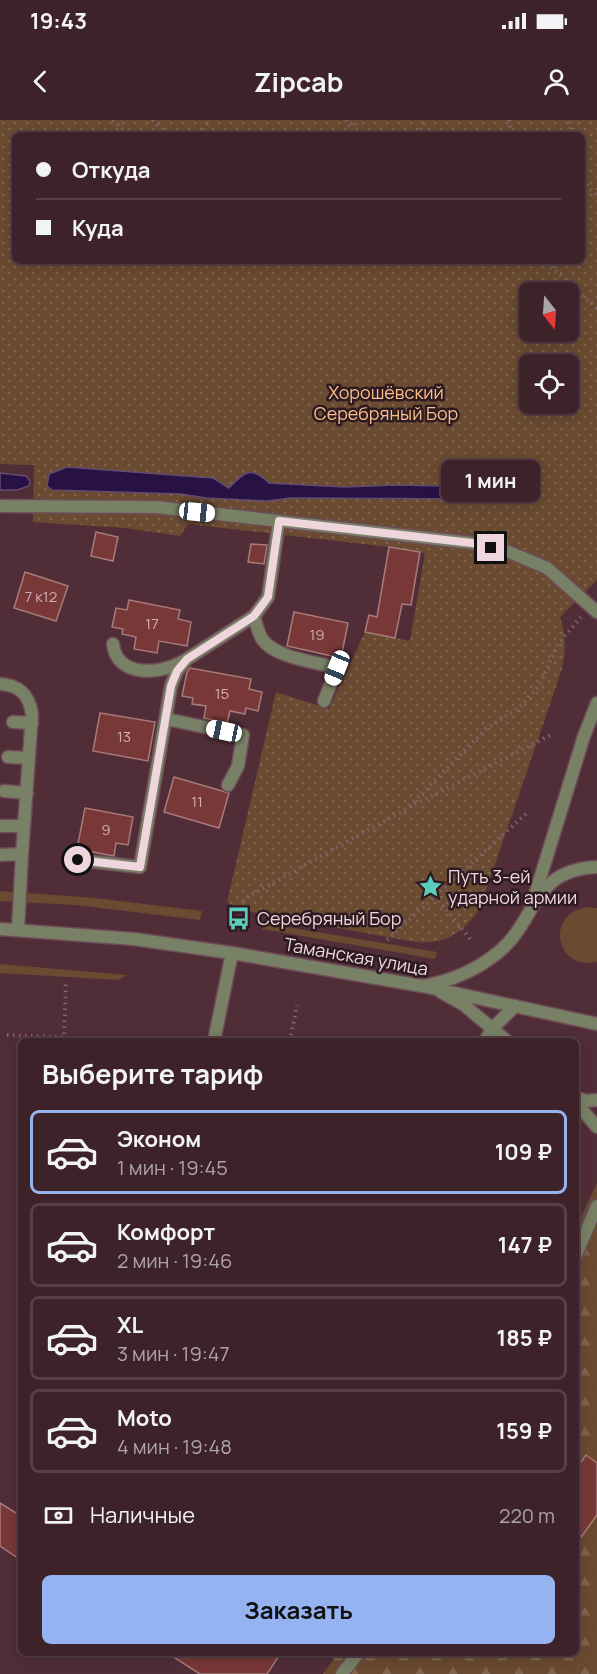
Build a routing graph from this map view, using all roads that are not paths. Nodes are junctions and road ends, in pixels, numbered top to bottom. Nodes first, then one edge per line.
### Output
1 (0, 506) edge
2 (279, 521) junction
3 (594, 609) edge
4 (254, 616) junction
5 (113, 644) dead end
6 (187, 659) junction
7 (0, 684) edge
8 (324, 701) dead end
9 (597, 703) edge
10 (166, 719) junction
11 (13, 722) dead end
12 (32, 723) junction
13 (591, 735) edge
14 (8, 757) dead end
15 (29, 758) junction
16 (228, 785) dead end
17 (4, 791) dead end
18 (27, 793) junction
19 (0, 826) edge
20 (24, 826) junction
21 (22, 854) junction
22 (0, 855) edge
23 (78, 860) dead end
24 (597, 867) edge
25 (532, 906) junction
26 (0, 929) edge
27 (18, 929) junction
28 (232, 953) junction
29 (422, 986) junction
30 (515, 1006) junction
31 (597, 1024) edge
32 (493, 1028) junction
33 (215, 1038) edge
34 (487, 1038) edge
35 (504, 1038) edge
36 (579, 1098) edge
37 (597, 1100) edge
38 (579, 1106) edge
39 (597, 1127) edge
40 (597, 1206) edge
41 (579, 1248) edge
42 (356, 1656) edge
43 (342, 1674) edge

1 - 2 street
2 - 3 street
2 - 4 street
4 - 6 street
4 - 8 street
5 - 6 street
6 - 10 street
7 - 12 street
9 - 13 street
10 - 16 street
10 - 23 street
11 - 12 street
12 - 15 street
13 - 25 street
14 - 15 street
15 - 18 street
17 - 18 street
18 - 20 street
19 - 20 street
20 - 21 street
21 - 22 street
21 - 27 street
24 - 25 street
25 - 29 street
26 - 27 street, Таманская улица
27 - 28 street, Таманская улица
28 - 29 street, Таманская улица
28 - 33 street
29 - 30 street, Таманская улица
29 - 32 street
30 - 31 street, Таманская улица
30 - 32 street
32 - 34 street
32 - 35 street
36 - 37 street
38 - 39 street
40 - 41 street
42 - 43 street

